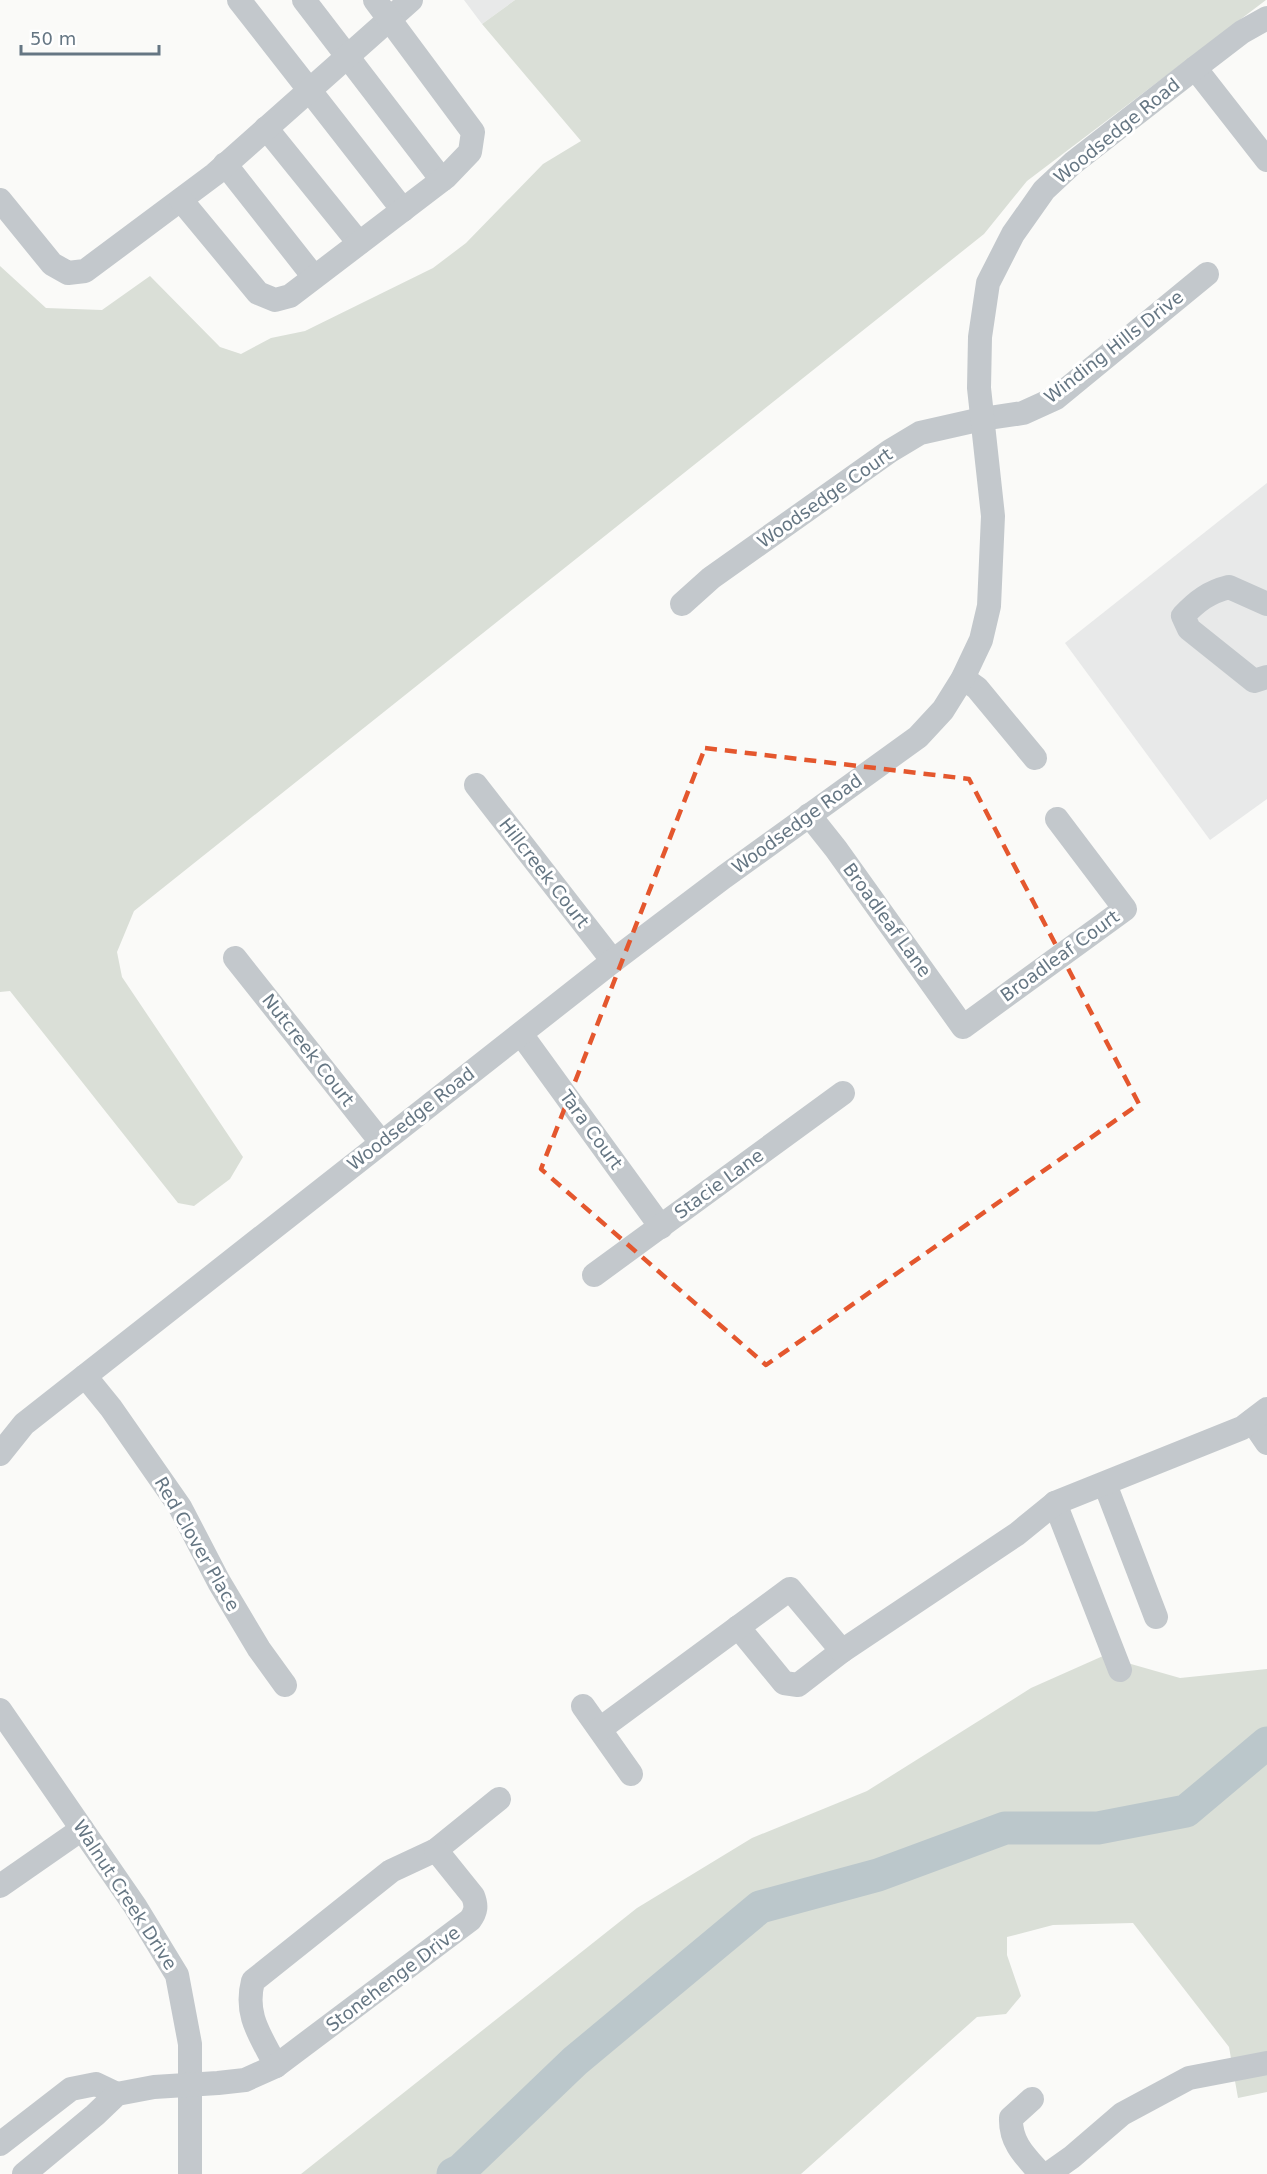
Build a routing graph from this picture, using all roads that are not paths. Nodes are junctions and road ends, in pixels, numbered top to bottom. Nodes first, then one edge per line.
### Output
1 (239, 0) edge
2 (304, 0) edge
3 (375, 0) edge
4 (411, 0) edge
5 (1267, 18) edge
6 (390, 19) junction
7 (347, 56) junction
8 (1195, 68) junction
9 (309, 90) junction
10 (266, 128) junction
11 (1267, 160) edge
12 (225, 164) junction
13 (442, 180) junction
14 (0, 200) edge
15 (181, 200) junction
16 (403, 210) junction
17 (359, 243) junction
18 (1207, 274) dead end
19 (314, 277) junction
20 (982, 419) junction
21 (682, 604) dead end
22 (1267, 604) edge
23 (1267, 677) edge
24 (963, 678) junction
25 (1035, 758) dead end
26 (476, 785) dead end
27 (809, 815) junction
28 (1057, 819) dead end
29 (235, 958) dead end
30 (613, 961) junction
31 (963, 1026) joint
32 (521, 1034) junction
33 (843, 1094) dead end
34 (381, 1142) junction
35 (661, 1227) junction
36 (594, 1275) dead end
37 (85, 1376) junction
38 (1259, 1415) edge
39 (1267, 1443) edge
40 (0, 1454) edge
41 (1105, 1484) junction
42 (1055, 1503) junction
43 (1156, 1617) dead end
44 (738, 1627) junction
45 (842, 1651) junction
46 (1120, 1670) dead end
47 (285, 1685) dead end
48 (583, 1706) dead end
49 (0, 1710) edge
50 (600, 1729) junction
51 (632, 1774) dead end
52 (499, 1799) dead end
53 (82, 1829) junction
54 (436, 1850) junction
55 (0, 1886) edge
56 (1267, 2063) edge
57 (276, 2066) junction
58 (190, 2085) junction
59 (117, 2094) junction
60 (1032, 2099) dead end
61 (0, 2144) edge
62 (24, 2174) edge
63 (190, 2174) edge
64 (1041, 2174) edge
65 (1048, 2174) edge

1 - 9 street
2 - 7 street
3 - 6 street
4 - 6 street
5 - 8 street, Woodsedge Road
6 - 7 street
6 - 13 street
7 - 9 street
7 - 13 street
8 - 11 street
8 - 20 street, Woodsedge Road
9 - 10 street
9 - 16 street
10 - 12 street
10 - 17 street
12 - 15 street
12 - 19 street
13 - 16 street
14 - 15 street
15 - 19 street
16 - 17 street
17 - 19 street
18 - 20 street, Winding Hills Drive
20 - 21 street, Woodsedge Court
20 - 24 street, Woodsedge Road
22 - 23 street
24 - 25 street
24 - 27 street, Woodsedge Road
26 - 30 street, Hillcreek Court
27 - 30 street, Woodsedge Road
27 - 31 street, Broadleaf Lane
28 - 31 street, Broadleaf Court
29 - 34 street, Nutcreek Court
30 - 32 street, Woodsedge Road
32 - 34 street, Woodsedge Road
32 - 35 street, Tara Court
33 - 35 street, Stacie Lane
34 - 37 street, Woodsedge Road
35 - 36 street, Stacie Lane
37 - 40 street, Woodsedge Road
37 - 47 street, Red Clover Place
38 - 39 street
38 - 41 street
41 - 42 street
41 - 43 street
42 - 45 street
42 - 46 street
44 - 45 street
44 - 45 street
44 - 50 street
48 - 50 street
49 - 53 street, Walnut Creek Drive
50 - 51 street
52 - 54 street
53 - 55 street
53 - 58 street, Walnut Creek Drive
54 - 57 street
54 - 57 street, Stonehenge Drive
56 - 65 street
57 - 58 street, Stonehenge Drive
58 - 59 street, Stonehenge Drive
58 - 63 street, Walnut Creek Drive
59 - 61 street
59 - 62 street
60 - 64 street

